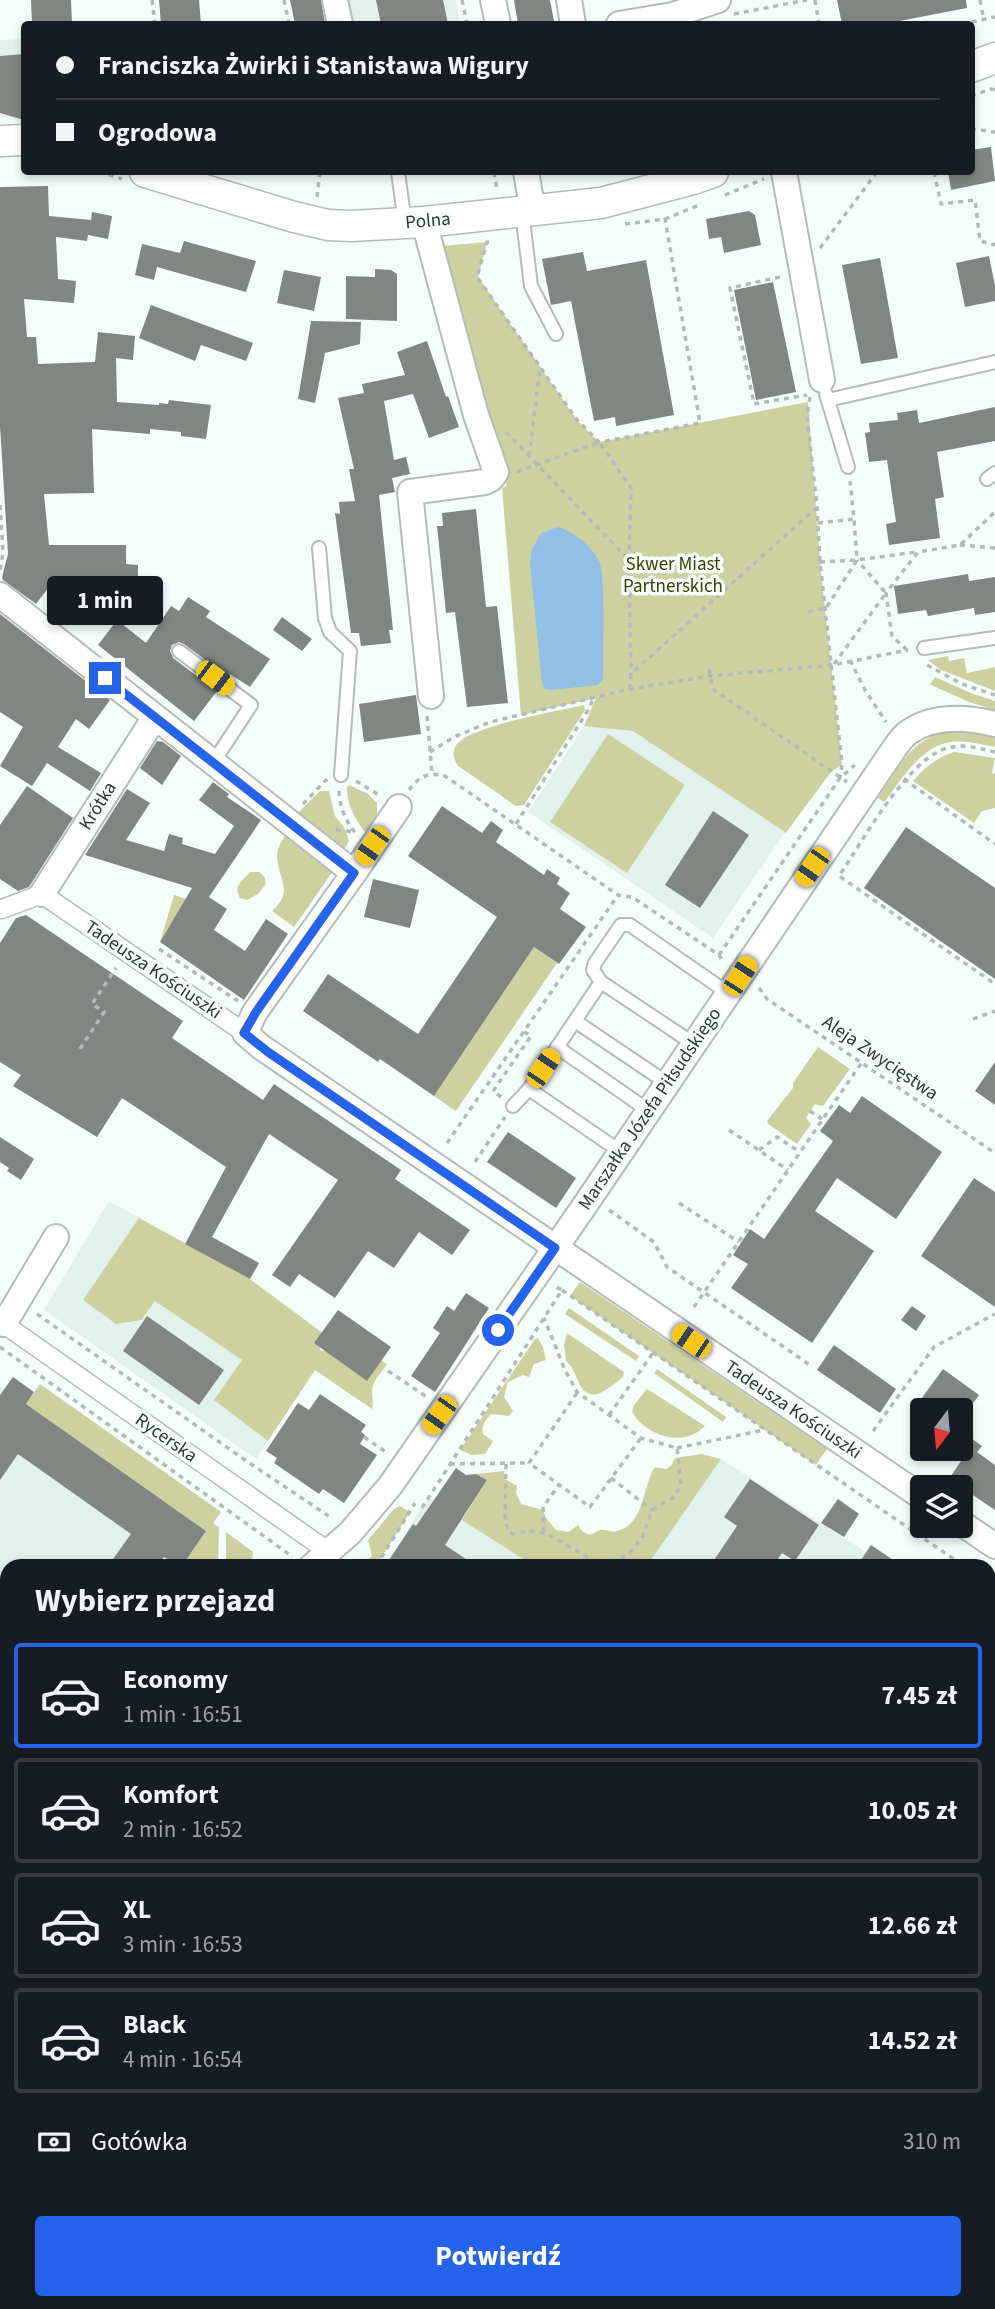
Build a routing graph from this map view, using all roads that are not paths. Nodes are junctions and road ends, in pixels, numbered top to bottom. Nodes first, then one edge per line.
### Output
1 (335, 0) edge
2 (493, 0) edge
3 (569, 0) edge
4 (726, 7) edge
5 (673, 20) edge
6 (339, 21) edge
7 (497, 21) edge
8 (572, 21) edge
9 (995, 58) edge
10 (975, 66) edge
11 (21, 140) edge
12 (0, 141) edge
13 (157, 175) edge
14 (399, 175) edge
15 (526, 175) edge
16 (775, 175) edge
17 (704, 185) edge
18 (526, 220) junction
19 (415, 223) junction
20 (556, 334) dead end
21 (995, 362) edge
22 (825, 390) junction
23 (848, 467) road end
24 (319, 548) dead end
25 (0, 595) edge
26 (995, 638) edge
27 (924, 648) dead end
28 (179, 651) dead end
29 (431, 696) road end
30 (155, 717) junction
31 (995, 724) edge
32 (213, 763) junction
33 (341, 775) road end
34 (399, 807) road end
35 (354, 873) junction
36 (42, 894) junction
37 (1, 909) edge
38 (601, 982) junction
39 (729, 982) junction
40 (575, 1021) junction
41 (244, 1033) junction
42 (694, 1044) junction
43 (557, 1047) junction
44 (667, 1083) junction
45 (529, 1088) junction
46 (513, 1106) road end
47 (649, 1111) junction
48 (621, 1152) junction
49 (56, 1237) dead end
50 (555, 1248) junction
51 (1, 1331) edge
52 (910, 1489) edge
53 (973, 1531) edge
54 (995, 1546) edge
55 (312, 1559) edge

1 - 6 street
2 - 7 street
3 - 8 street
4 - 5 street
9 - 10 street
11 - 12 street
13 - 19 street, Polna
14 - 19 lane
15 - 18 street
16 - 22 street
17 - 18 street, Polna
18 - 19 street, Polna
18 - 20 lane
19 - 29 street
21 - 22 lane
22 - 23 lane
24 - 33 lane
25 - 30 street
26 - 27 lane
28 - 32 lane
30 - 32 street
30 - 36 street, Krótka
31 - 39 street, Marszałka Józefa Piłsudskiego
32 - 35 street
34 - 35 street
35 - 41 street
36 - 37 street
36 - 41 street, Tadeusza Kościuszki
38 - 39 lane
38 - 40 lane
38 - 42 lane
39 - 42 street, Marszałka Józefa Piłsudskiego
40 - 43 lane
40 - 44 lane
41 - 50 street, Tadeusza Kościuszki
42 - 44 street, Marszałka Józefa Piłsudskiego
43 - 45 lane
43 - 47 lane
44 - 47 street, Marszałka Józefa Piłsudskiego
45 - 46 lane
45 - 48 lane
47 - 48 street, Marszałka Józefa Piłsudskiego
48 - 50 street, Marszałka Józefa Piłsudskiego
49 - 51 street
50 - 52 street, Tadeusza Kościuszki
50 - 55 street, Marszałka Józefa Piłsudskiego
51 - 55 street, Rycerska
53 - 54 street

